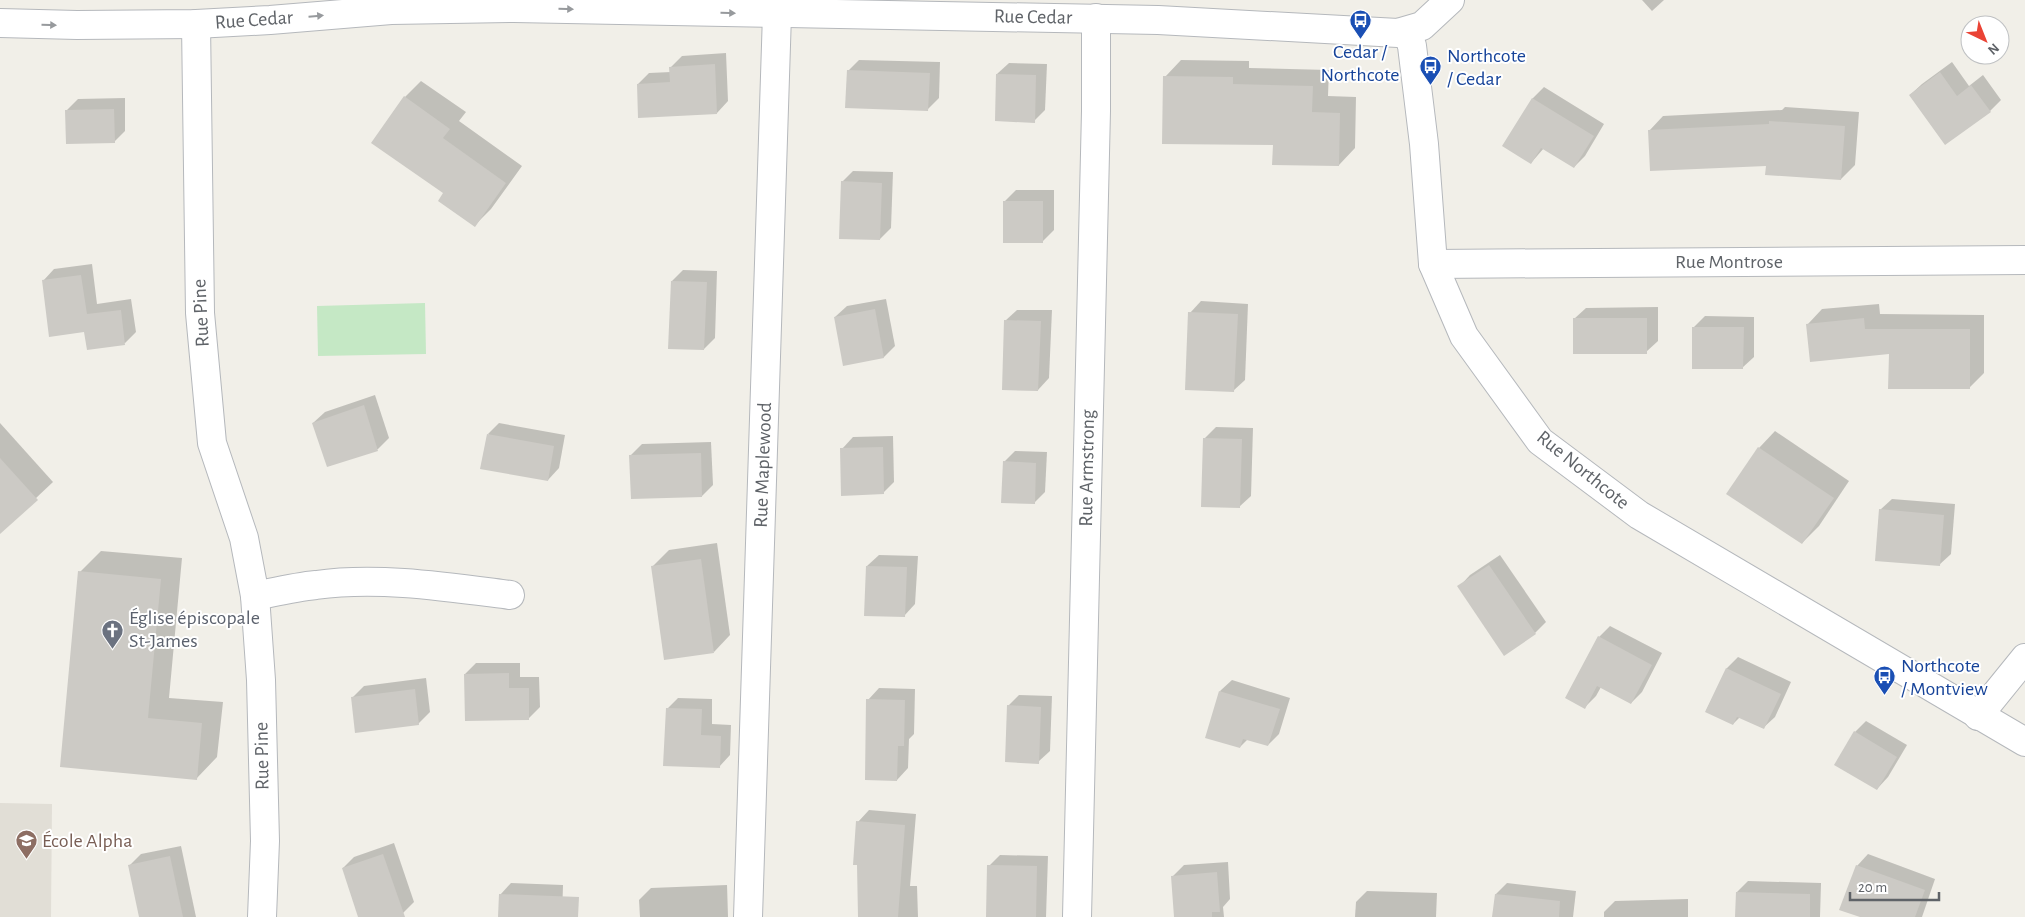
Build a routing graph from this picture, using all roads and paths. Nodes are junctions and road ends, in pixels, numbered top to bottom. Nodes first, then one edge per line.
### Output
1 (1450, 0) edge
2 (777, 14) junction
3 (1096, 18) junction
4 (0, 23) edge
5 (196, 24) junction
6 (1407, 31) junction
7 (2025, 260) edge
8 (1433, 264) junction
9 (510, 595) dead end
10 (255, 596) junction
11 (2025, 658) edge
12 (1978, 716) junction
13 (2025, 742) edge
14 (262, 917) edge
15 (748, 917) edge
16 (1077, 917) edge

1 - 6 street
2 - 3 street, Rue Cedar
5 -> 2 street, Rue Cedar
2 - 15 street, Rue Maplewood
3 - 6 street, Rue Cedar
3 - 16 street, Rue Armstrong
4 -> 5 street, Rue Cedar
5 - 10 street, Rue Pine
6 - 8 street, Rue Northcote
7 - 8 street, Rue Montrose
8 - 12 street, Rue Northcote
9 - 10 street
10 - 14 street, Rue Pine
11 - 12 street
12 - 13 street, Rue Northcote

